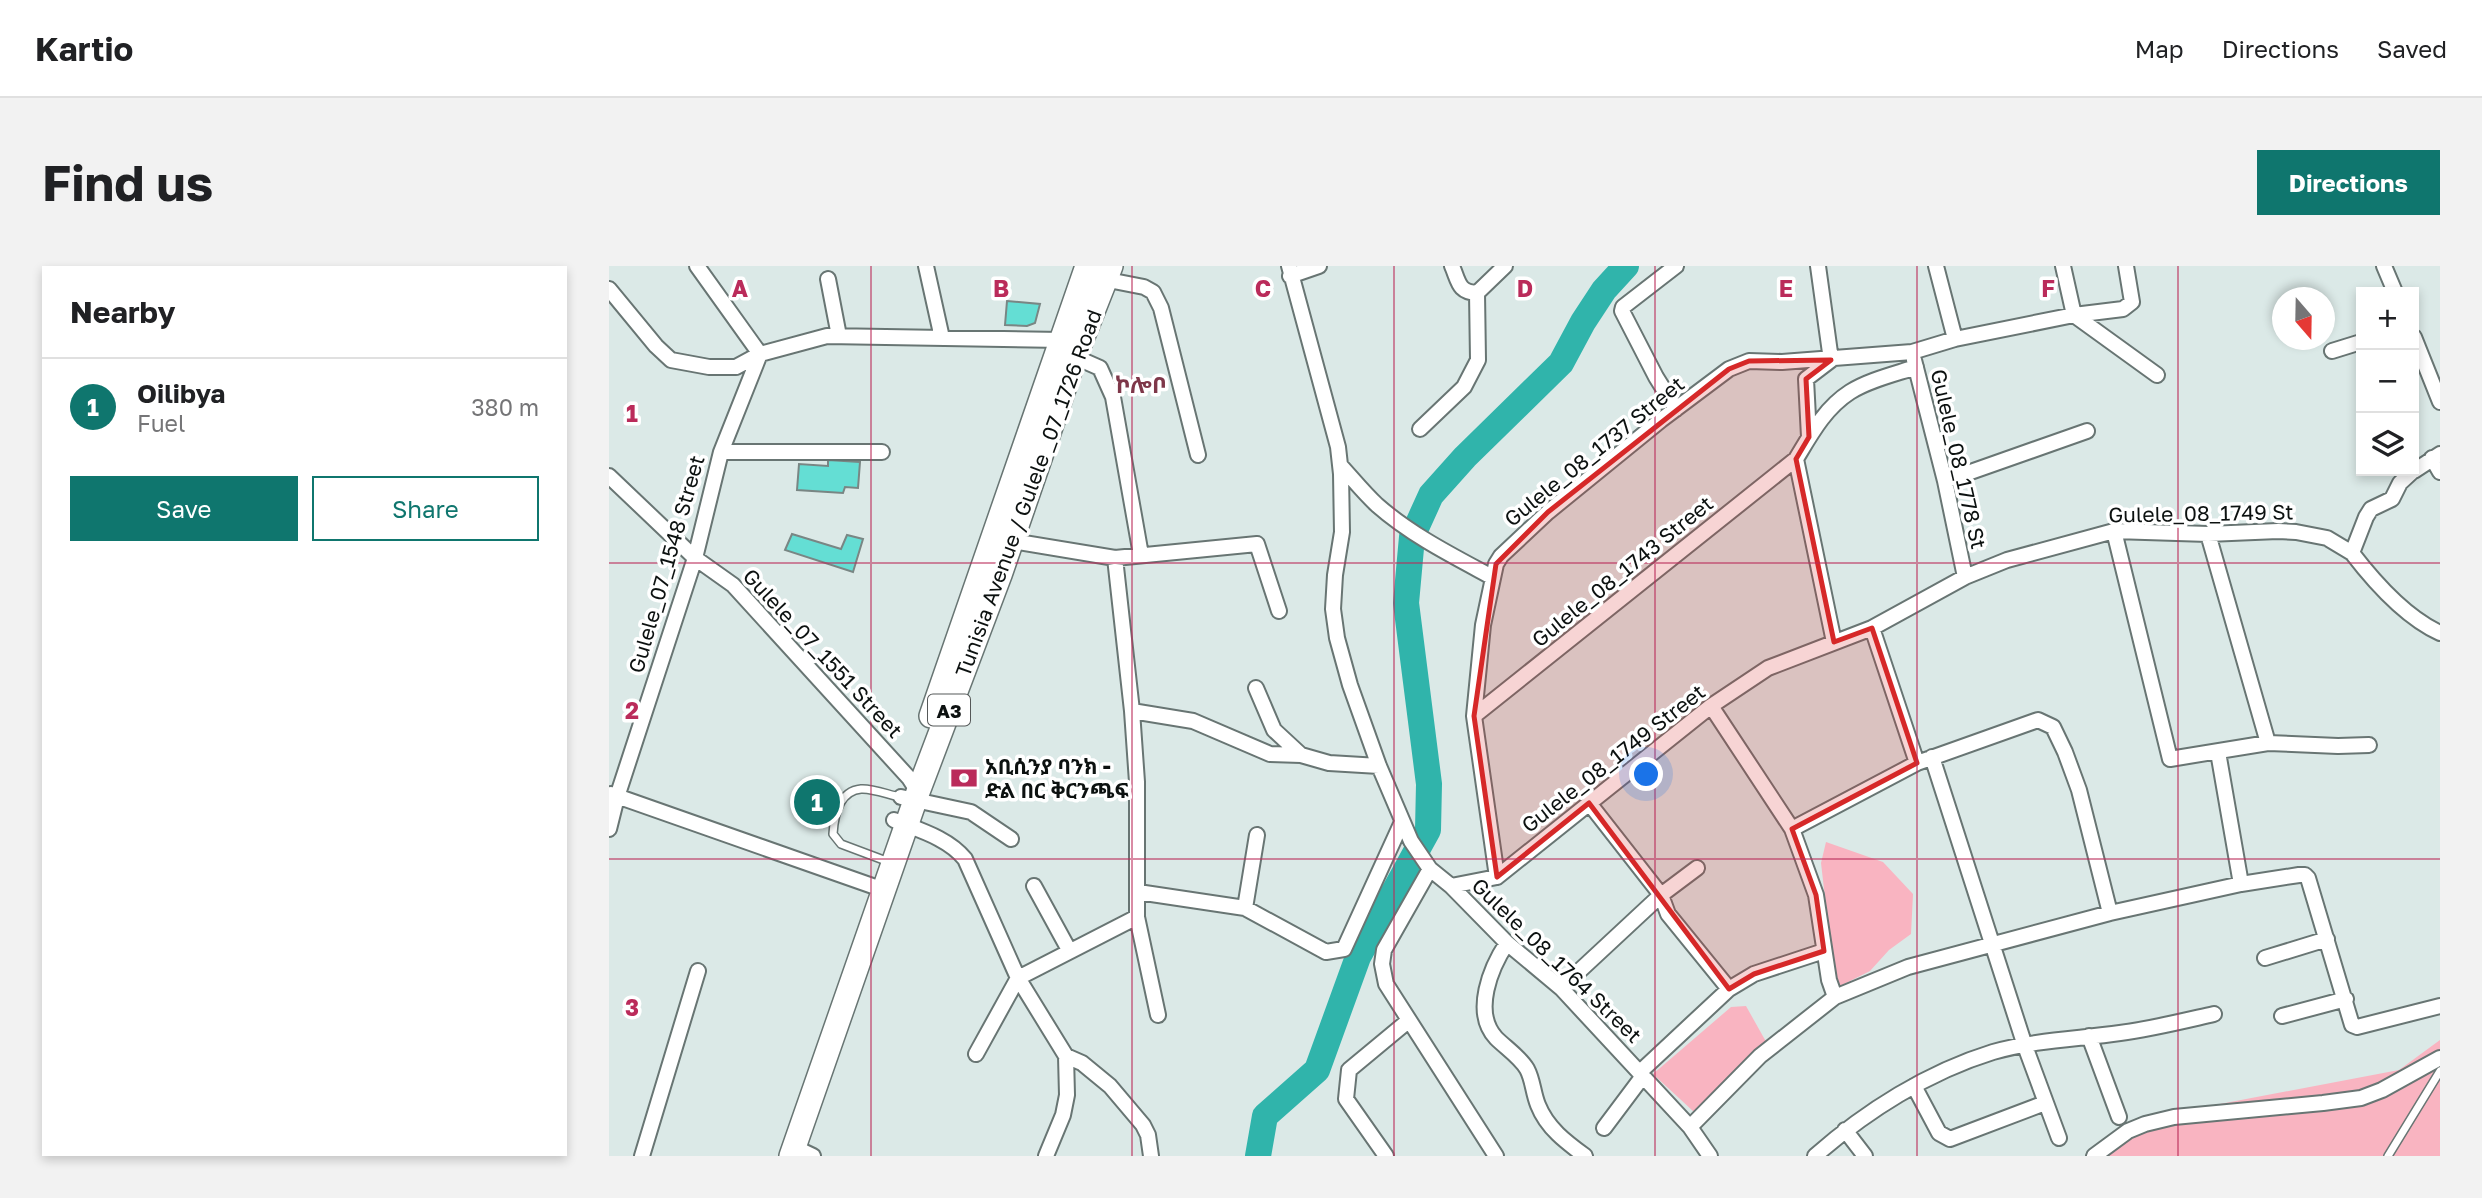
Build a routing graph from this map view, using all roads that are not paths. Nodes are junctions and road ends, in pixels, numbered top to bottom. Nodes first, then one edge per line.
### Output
1 (697, 266) edge
2 (926, 266) edge
3 (1318, 266) edge
4 (1452, 266) edge
5 (1506, 266) edge
6 (1676, 266) edge
7 (1818, 266) edge
8 (1936, 266) edge
9 (2063, 266) edge
10 (2126, 266) edge
11 (2384, 266) edge
12 (1289, 271) edge
13 (1097, 272) edge
14 (828, 279) dead end
15 (2393, 287) edge
16 (609, 289) edge
17 (1478, 293) junction
18 (2074, 315) junction
19 (839, 336) junction
20 (942, 338) junction
21 (1955, 339) junction
22 (2356, 344) edge
23 (1069, 348) junction
24 (2419, 350) edge
25 (2332, 351) dead end
26 (1912, 352) junction
27 (760, 354) junction
28 (1831, 360) junction
29 (1916, 367) junction
30 (2157, 375) dead end
31 (2440, 402) edge
32 (1676, 409) junction
33 (1420, 429) dead end
34 (2087, 431) dead end
35 (1809, 437) junction
36 (721, 452) junction
37 (883, 452) dead end
38 (1198, 455) dead end
39 (2436, 456) edge
40 (1796, 459) junction
41 (1340, 465) junction
42 (2419, 468) edge
43 (2440, 472) edge
44 (609, 476) edge
45 (2408, 476) edge
46 (1945, 481) junction
47 (2114, 531) junction
48 (2208, 534) junction
49 (1012, 541) junction
50 (2352, 553) junction
51 (1142, 555) junction
52 (695, 558) junction
53 (1115, 558) junction
54 (1492, 577) junction
55 (1965, 577) junction
56 (1279, 611) dead end
57 (1872, 628) junction
58 (2440, 633) edge
59 (1834, 642) junction
60 (1256, 688) dead end
61 (1711, 706) junction
62 (1132, 711) junction
63 (1474, 716) junction
64 (2268, 743) junction
65 (2369, 745) dead end
66 (2218, 752) junction
67 (1301, 755) junction
68 (1932, 757) junction
69 (1917, 763) junction
70 (1379, 766) junction
71 (911, 792) junction
72 (613, 795) edge
73 (1589, 803) junction
74 (1402, 822) junction
75 (900, 823) junction
76 (609, 830) edge
77 (1792, 830) junction
78 (1257, 835) dead end
79 (1011, 839) dead end
80 (887, 861) junction
81 (1697, 868) dead end
82 (1430, 869) junction
83 (1497, 877) junction
84 (2241, 884) junction
85 (1034, 886) dead end
86 (1451, 886) junction
87 (878, 888) junction
88 (1139, 892) junction
89 (1661, 895) junction
90 (1245, 908) junction
91 (2109, 913) junction
92 (1137, 917) junction
93 (2327, 939) junction
94 (1507, 943) junction
95 (1993, 943) junction
96 (1069, 950) junction
97 (1824, 951) junction
98 (2265, 958) dead end
99 (698, 971) dead end
100 (1018, 978) junction
101 (1561, 988) junction
102 (1729, 989) junction
103 (1835, 997) junction
104 (2346, 999) junction
105 (2440, 1006) edge
106 (2214, 1014) dead end
107 (1159, 1015) dead end
108 (2282, 1016) dead end
109 (1408, 1021) junction
110 (2089, 1036) junction
111 (2025, 1046) junction
112 (976, 1054) dead end
113 (1066, 1056) junction
114 (2440, 1058) edge
115 (2440, 1071) edge
116 (1641, 1074) junction
117 (1914, 1086) junction
118 (2046, 1103) junction
119 (2119, 1117) dead end
120 (1690, 1127) junction
121 (1604, 1128) dead end
122 (1845, 1130) junction
123 (2059, 1138) dead end
124 (794, 1154) edge
125 (642, 1156) edge
126 (1046, 1156) edge
127 (1151, 1156) edge
128 (1385, 1156) edge
129 (1496, 1156) edge
130 (1585, 1156) edge
131 (1710, 1156) edge
132 (1815, 1156) edge
133 (1865, 1156) edge
134 (2094, 1156) edge
135 (2388, 1156) edge

1 - 27 street
2 - 20 street
3 - 12 street
4 - 17 street
5 - 17 street
6 - 32 street
7 - 28 street
8 - 21 street
9 - 18 street
10 - 18 street, Gulele_08_1737 Street
11 - 15 street
12 - 41 street
13 - 23 highway, Tunisia Avenue / Gulele _07_1726 Road / A3
13 - 38 street
14 - 19 street
16 - 27 street
17 - 33 street
18 - 21 street, Gulele_08_1737 Street
18 - 30 street
19 - 20 street
19 - 27 street
20 - 23 street
21 - 26 street, Gulele_08_1737 Street
22 - 25 street
23 - 49 highway, Tunisia Avenue / Gulele _07_1726 Road / A3
23 - 51 street
23 - 71 highway, Tunisia Avenue / Gulele _07_1726 Road / A3
24 - 31 street
26 - 28 street, Gulele_08_1737 Street
26 - 29 street, Gulele_08_1778 St
27 - 36 street, Gulele_07_1548 Street
28 - 32 street, Gulele_08_1737 Street
28 - 35 street
29 - 35 street
29 - 46 street, Gulele_08_1778 St
32 - 54 street, Gulele_08_1737 Street
34 - 46 street
35 - 40 street
36 - 37 street
36 - 52 street, Gulele_07_1548 Street
39 - 42 street
39 - 43 street
40 - 59 street
40 - 63 street, Gulele_08_1743 Street
41 - 54 street
41 - 70 street
44 - 52 street, Gulele_07_1551 Street
45 - 50 street
46 - 55 street, Gulele_08_1778 St
47 - 48 street, Gulele_08_1749 St
47 - 55 street, Gulele_08_1749 St
47 - 66 street
48 - 50 street, Gulele_08_1749 St
48 - 64 street
49 - 53 street
49 - 71 highway, Tunisia Avenue / Gulele _07_1726 Road / A3
50 - 58 street
51 - 53 street
51 - 56 street
52 - 71 street, Gulele_07_1551 Street
52 - 72 street, Gulele_07_1548 Street
53 - 62 street
54 - 63 street, Gulele_08_1737 Street
55 - 57 street, Gulele_08_1749 St
57 - 59 street, Gulele_08_1749 St
57 - 69 street
59 - 61 street, Gulele_08_1749 Street
60 - 67 street
61 - 73 street, Gulele_08_1749 Street
61 - 77 street
62 - 67 street
62 - 88 street
63 - 83 street, Gulele_08_1737 Street
64 - 65 street
64 - 66 street
66 - 84 street
67 - 70 street
68 - 69 street
68 - 91 street
68 - 95 street
69 - 77 street
70 - 74 street, Gulele_08_1764 Street
71 - 75 highway, Tunisia Avenue / Gulele _07_1726 Road / A3
71 - 79 street
71 - 80 lane
72 - 76 street, Gulele_07_1548 Street
72 - 87 street
73 - 83 street, Gulele_08_1749 Street
73 - 89 street
74 - 82 street, Gulele_08_1764 Street
74 - 90 street
75 - 80 highway, Tunisia Avenue / Gulele _07_1726 Road / A3
75 - 100 street
77 - 97 street
78 - 90 street
80 - 87 highway, Tunisia Avenue / Gulele _07_1726 Road / A3
81 - 89 street
82 - 86 street, Gulele_08_1764 Street
82 - 109 street
83 - 86 street
84 - 91 street
84 - 93 street
85 - 96 street
86 - 94 street, Gulele_08_1764 Street
87 - 124 highway, Tunisia Avenue / Gulele _07_1726 Road / A3
88 - 90 street
88 - 92 street
89 - 101 street
89 - 102 street
91 - 95 street
92 - 96 street
92 - 107 street
93 - 98 street
93 - 104 street
94 - 101 street, Gulele_08_1764 Street
94 - 130 street
95 - 103 street
95 - 111 street
96 - 100 street
97 - 102 street
97 - 103 street
99 - 125 street
100 - 112 street
100 - 113 street
101 - 116 street, Gulele_08_1764 Street
102 - 116 street
103 - 120 street
104 - 105 street
104 - 108 street
106 - 110 street
109 - 128 street
109 - 129 street
110 - 111 street
110 - 119 street
111 - 117 street
111 - 118 street
113 - 126 street
113 - 127 street
114 - 134 street
115 - 135 lane
116 - 120 street, Gulele_08_1764 Street
116 - 121 street
117 - 118 street
117 - 122 street
118 - 123 street
120 - 131 street, Gulele_08_1764 Street
122 - 132 street
122 - 133 street

